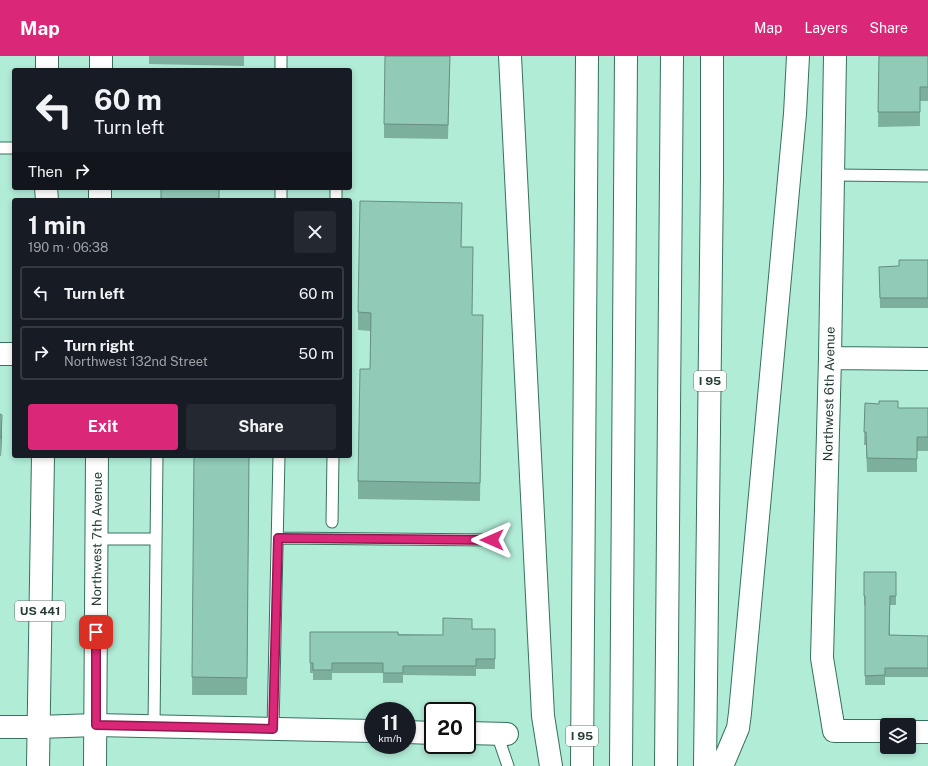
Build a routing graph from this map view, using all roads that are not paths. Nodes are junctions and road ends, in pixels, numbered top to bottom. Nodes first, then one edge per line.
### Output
1 (47, 56) edge
2 (101, 56) edge
3 (281, 56) edge
4 (510, 56) edge
5 (587, 56) edge
6 (626, 56) edge
7 (672, 56) edge
8 (712, 56) edge
9 (798, 56) edge
10 (835, 56) edge
11 (47, 68) edge
12 (101, 68) edge
13 (281, 68) edge
14 (0, 148) edge
15 (12, 148) edge
16 (833, 176) junction
17 (928, 176) edge
18 (0, 354) edge
19 (12, 354) edge
20 (830, 358) junction
21 (928, 359) edge
22 (43, 458) edge
23 (97, 458) edge
24 (156, 458) edge
25 (279, 458) edge
26 (332, 458) edge
27 (332, 522) dead end
28 (278, 538) junction
29 (97, 539) junction
30 (156, 539) junction
31 (492, 540) dead end
32 (96, 725) junction
33 (0, 727) edge
34 (38, 727) junction
35 (154, 727) junction
36 (273, 729) junction
37 (364, 731) edge
38 (880, 731) edge
39 (916, 732) edge
40 (928, 732) edge
41 (476, 733) edge
42 (502, 734) joint
43 (38, 766) edge
44 (95, 766) edge
45 (508, 766) edge
46 (551, 766) edge
47 (582, 766) edge
48 (621, 766) edge
49 (666, 766) edge
50 (704, 766) edge
51 (722, 766) edge

1 - 11 main road
2 - 12 main road
3 - 13 lane
4 - 46 main road
5 - 47 main road, I 95
6 - 48 main road
7 - 49 main road
8 - 50 main road, I 95
9 - 51 main road
10 - 16 main road, Northwest 6th Avenue
14 - 15 lane
16 - 17 lane
16 - 20 main road, Northwest 6th Avenue
18 - 19 main road
20 - 21 main road
20 - 38 main road, Northwest 6th Avenue
22 - 34 main road, US 441
23 - 29 main road, Northwest 7th Avenue
24 - 30 lane
25 - 28 lane
26 - 27 lane
28 - 31 lane
28 - 36 lane
29 - 30 lane
29 - 32 main road, Northwest 7th Avenue
30 - 35 lane
32 - 34 main road
32 - 35 main road
32 - 44 main road, Northwest 7th Avenue
33 - 34 main road
34 - 43 main road, US 441
35 - 36 main road
36 - 37 main road
39 - 40 main road
41 - 42 main road
42 - 45 lane

